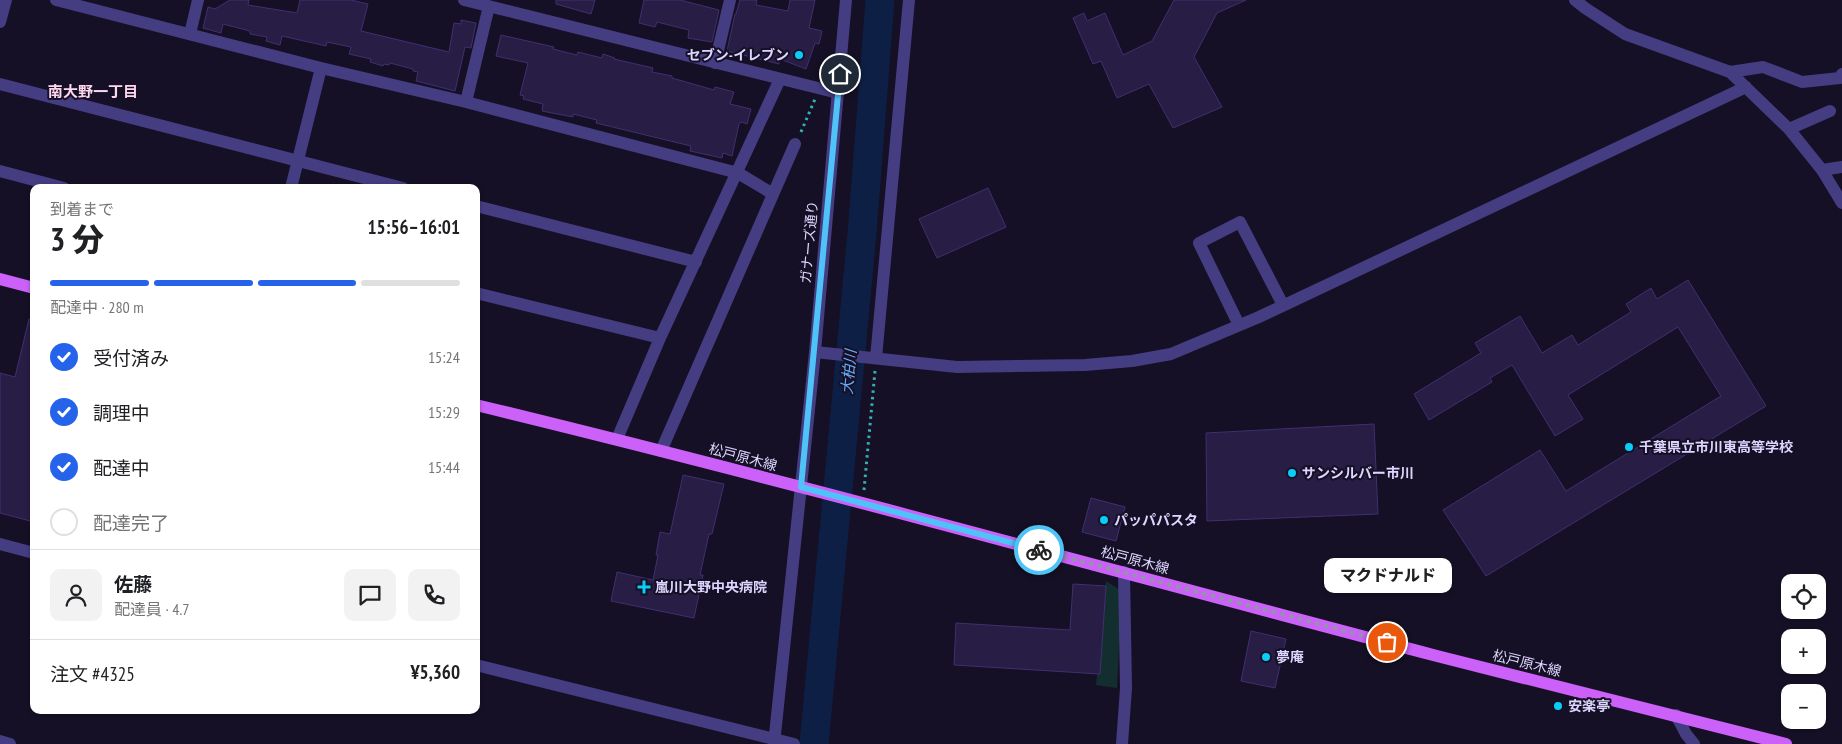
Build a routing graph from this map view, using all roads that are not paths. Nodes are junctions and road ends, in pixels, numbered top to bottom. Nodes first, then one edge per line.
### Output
1 (6, 0) edge
2 (56, 0) edge
3 (198, 0) edge
4 (464, 0) edge
5 (730, 0) edge
6 (846, 0) edge
7 (908, 0) edge
8 (1575, 0) edge
9 (489, 6) junction
10 (0, 22) edge
11 (190, 34) junction
12 (715, 63) junction
13 (321, 68) junction
14 (1730, 72) junction
15 (1842, 74) edge
16 (780, 79) junction
17 (0, 84) edge
18 (1746, 87) junction
19 (838, 93) junction
20 (466, 102) junction
21 (1830, 111) dead end
22 (1789, 129) junction
23 (796, 144) road end
24 (298, 161) junction
25 (1842, 167) edge
26 (1822, 170) junction
27 (0, 171) edge
28 (738, 173) junction
29 (49, 184) edge
30 (292, 184) edge
31 (387, 184) edge
32 (773, 194) junction
33 (1842, 203) edge
34 (480, 207) edge
35 (696, 262) junction
36 (0, 279) edge
37 (30, 287) edge
38 (480, 293) edge
39 (1283, 305) junction
40 (1239, 325) junction
41 (660, 338) junction
42 (814, 352) junction
43 (876, 358) junction
44 (480, 405) edge
45 (617, 439) junction
46 (661, 451) junction
47 (801, 487) junction
48 (0, 544) edge
49 (30, 552) edge
50 (1124, 572) junction
51 (480, 666) edge
52 (1676, 715) junction
53 (0, 742) edge
54 (774, 742) edge
55 (10, 744) edge
56 (793, 744) edge
57 (1122, 744) edge
58 (1694, 744) edge
59 (1786, 744) edge

1 - 10 street
2 - 11 street
3 - 11 street
4 - 9 street
5 - 12 street
6 - 19 street, ガナーズ通り
7 - 43 street
8 - 14 street
9 - 12 street
9 - 20 street
11 - 13 street
12 - 16 street
13 - 20 street
13 - 24 street
14 - 15 street
14 - 18 street
16 - 19 street
16 - 28 street
17 - 24 street
18 - 22 street
18 - 39 street
19 - 42 street, ガナーズ通り
20 - 28 street
21 - 22 street
22 - 26 street
23 - 32 street
24 - 30 street
24 - 31 street
25 - 26 street
26 - 33 street
27 - 29 street
28 - 32 street
28 - 35 street
32 - 46 street
34 - 35 street
35 - 41 street
36 - 37 main road
38 - 41 street
39 - 40 street
39 - 40 street
40 - 43 street
41 - 45 street
42 - 43 street
42 - 47 street, ガナーズ通り
44 - 45 main road, 松戸原木線
45 - 46 main road, 松戸原木線
46 - 47 main road, 松戸原木線
47 - 50 main road, 松戸原木線
47 - 54 street, ガナーズ通り
48 - 49 street
50 - 52 main road, 松戸原木線
50 - 57 street
51 - 54 street
52 - 58 street
52 - 59 main road, 松戸原木線
53 - 55 street
54 - 56 street

